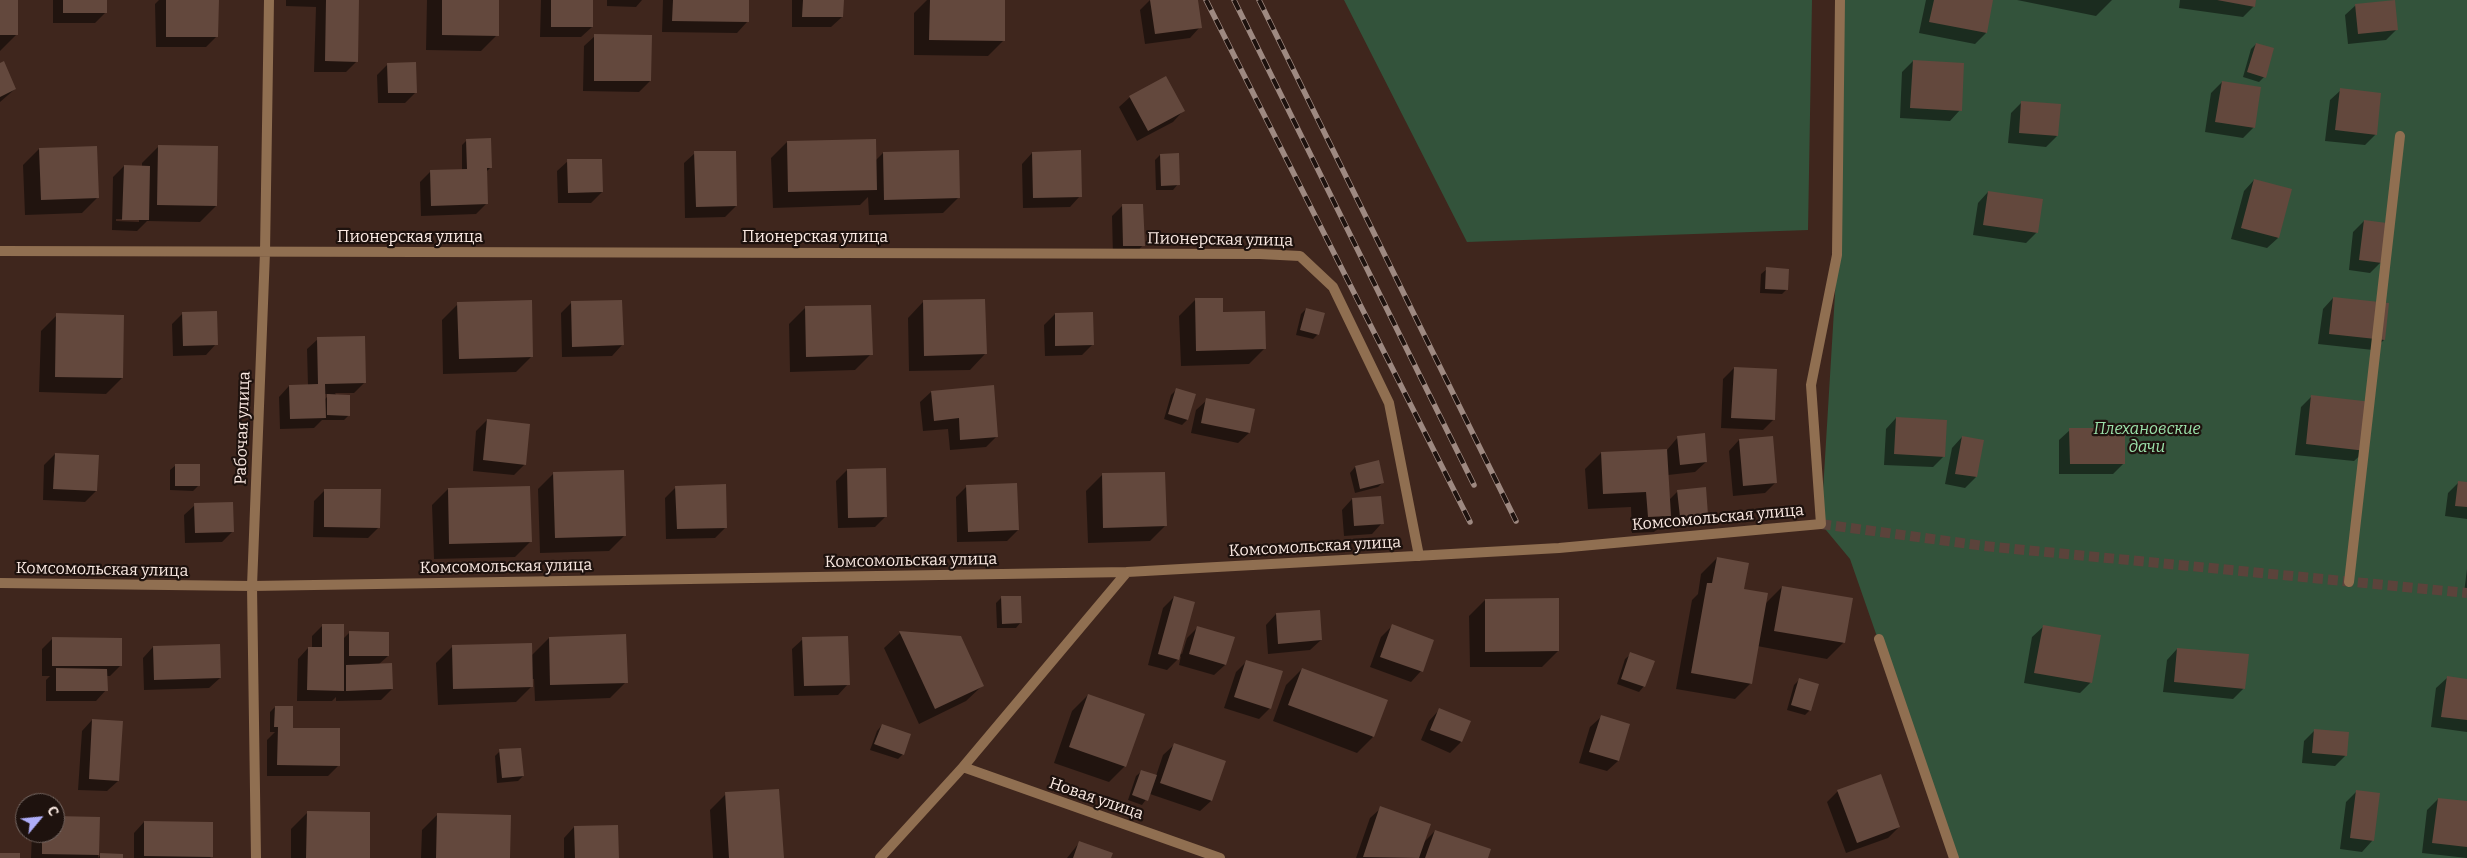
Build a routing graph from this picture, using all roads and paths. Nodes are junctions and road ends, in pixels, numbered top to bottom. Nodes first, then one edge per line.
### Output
1 (269, 0) edge
2 (1840, 0) edge
3 (2400, 136) dead end
4 (0, 252) edge
5 (266, 252) junction
6 (1419, 556) junction
7 (1127, 572) junction
8 (2349, 582) dead end
9 (0, 583) edge
10 (252, 586) junction
11 (1879, 639) dead end
12 (963, 767) junction
13 (256, 858) edge
14 (880, 858) edge
15 (1220, 858) edge
16 (1954, 858) edge

1 - 5 street, Рабочая улица
2 - 6 street, Комсомольская улица
3 - 8 street
4 - 5 street, Пионерская улица
5 - 6 street, Пионерская улица
5 - 10 street, Рабочая улица
6 - 7 street, Комсомольская улица
7 - 10 street, Комсомольская улица
7 - 12 street
9 - 10 street, Комсомольская улица
10 - 13 street, Рабочая улица
11 - 16 street
12 - 14 street
12 - 15 street, Новая улица

